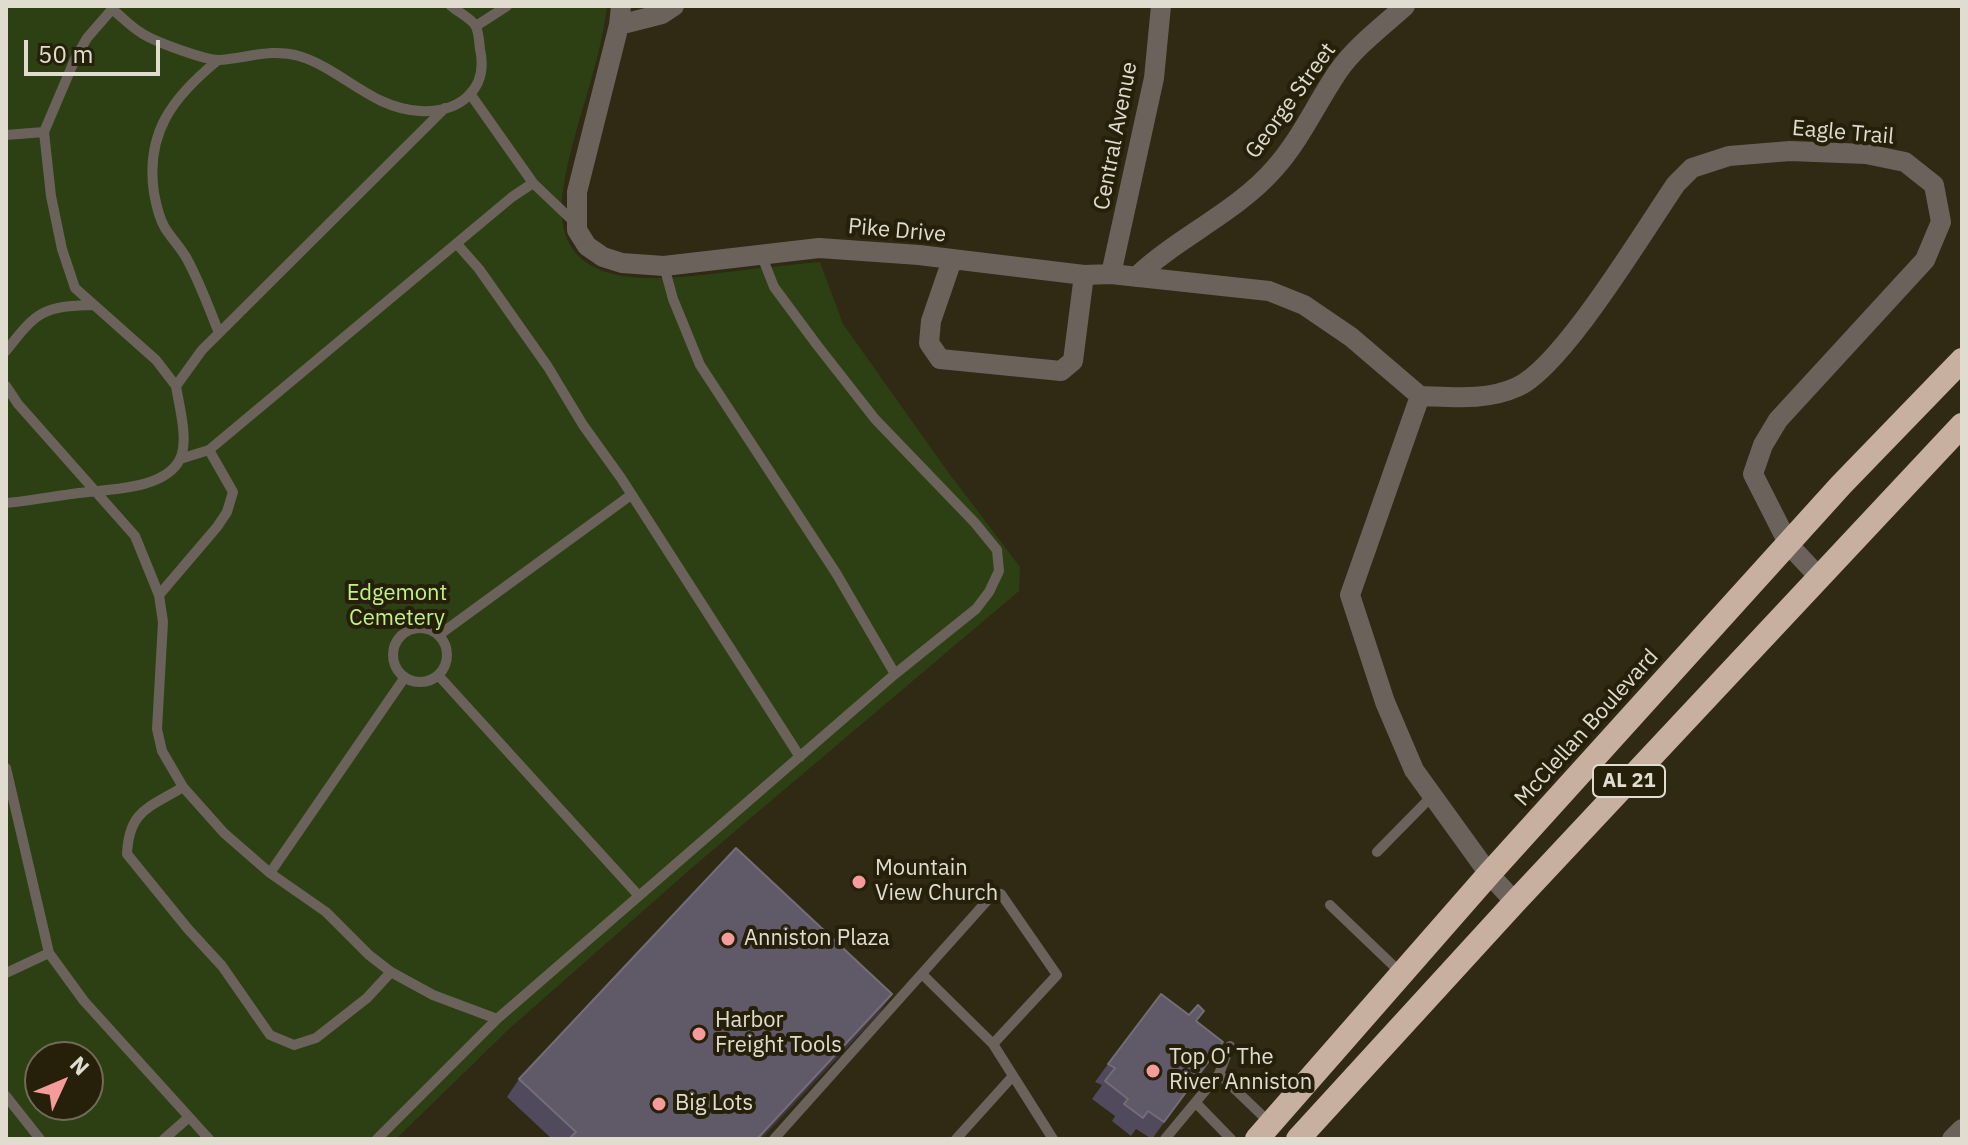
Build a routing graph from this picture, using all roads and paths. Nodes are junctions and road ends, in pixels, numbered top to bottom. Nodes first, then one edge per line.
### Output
1 (451, 6) edge
2 (507, 6) edge
3 (674, 6) edge
4 (1161, 6) edge
5 (1405, 6) edge
6 (114, 7) edge
7 (620, 15) edge
8 (476, 26) junction
9 (217, 61) junction
10 (471, 95) junction
11 (445, 108) junction
12 (44, 132) junction
13 (6, 135) edge
14 (533, 183) junction
15 (575, 223) junction
16 (457, 244) junction
17 (761, 254) junction
18 (952, 260) junction
19 (664, 266) junction
20 (1111, 274) junction
21 (1084, 275) junction
22 (1136, 277) junction
23 (94, 305) junction
24 (219, 333) junction
25 (1962, 349) edge
26 (6, 351) edge
27 (1962, 360) edge
28 (6, 386) edge
29 (176, 386) junction
30 (1929, 394) junction
31 (1420, 396) junction
32 (1962, 425) edge
33 (209, 450) junction
34 (180, 459) junction
35 (93, 491) junction
36 (631, 495) junction
37 (6, 503) edge
38 (1789, 545) junction
39 (1819, 577) junction
40 (159, 595) junction
41 (439, 635) junction
42 (895, 674) junction
43 (438, 675) junction
44 (405, 677) junction
45 (800, 757) junction
46 (6, 768) edge
47 (183, 787) junction
48 (1432, 796) junction
49 (1377, 852) dead end
50 (270, 873) junction
51 (1489, 874) junction
52 (639, 896) junction
53 (1515, 902) junction
54 (1330, 905) dead end
55 (49, 953) junction
56 (391, 972) junction
57 (6, 973) edge
58 (922, 974) junction
59 (1402, 974) junction
60 (497, 1019) junction
61 (993, 1044) junction
62 (1230, 1046) dead end
63 (1219, 1074) junction
64 (1012, 1077) junction
65 (6, 1096) edge
66 (1197, 1104) junction
67 (188, 1118) junction
68 (1962, 1129) edge
69 (1264, 1131) edge
70 (40, 1139) edge
71 (164, 1139) edge
72 (209, 1139) edge
73 (377, 1139) edge
74 (774, 1139) edge
75 (956, 1139) edge
76 (1053, 1139) edge
77 (1165, 1139) edge
78 (1231, 1139) edge
79 (1298, 1139) edge
80 (1952, 1139) edge

1 - 8 lane
2 - 8 lane
3 - 7 street
4 - 20 street, Central Avenue
5 - 22 street, George Street
6 - 9 lane
6 - 12 lane
7 - 15 street
8 - 10 lane
9 - 11 lane
9 - 24 lane
10 - 11 lane
10 - 14 lane
11 - 24 lane
12 - 13 lane
12 - 23 lane
14 - 15 lane
14 - 16 lane
15 - 19 street, Pike Drive
16 - 33 lane
16 - 36 lane
17 - 18 street, Pike Drive
17 - 19 street, Pike Drive
17 - 42 lane
18 - 21 street, Pike Drive
18 - 21 street
19 - 42 lane
20 - 21 street, Pike Drive
20 - 22 street, Pike Drive
22 - 31 street, Pike Drive
23 - 26 lane
23 - 29 lane
24 - 29 lane
25 - 30 highway
27 - 30 highway, McClellan Boulevard / AL 21
28 - 35 lane
29 - 34 lane
30 - 38 highway, McClellan Boulevard / AL 21
31 - 38 street, Eagle Trail
31 - 48 street
32 - 39 highway, AL 21
33 - 34 lane
33 - 40 lane
34 - 35 lane
35 - 37 lane
35 - 40 lane
36 - 41 lane
36 - 45 lane
38 - 39 street, Eagle Trail
38 - 51 highway, McClellan Boulevard / AL 21
39 - 53 highway, AL 21
40 - 47 lane
41 - 43 lane
41 - 44 lane
42 - 45 lane
43 - 44 lane
43 - 52 lane
44 - 50 lane
45 - 52 lane
46 - 55 lane
47 - 50 lane
47 - 56 lane
48 - 49 lane
48 - 51 street
50 - 56 lane
51 - 53 street
51 - 59 highway, McClellan Boulevard / AL 21
52 - 60 lane
53 - 79 highway, AL 21
54 - 59 lane
55 - 57 lane
55 - 67 lane
56 - 60 lane
58 - 61 lane
58 - 61 lane
58 - 74 lane
59 - 69 highway, McClellan Boulevard / AL 21
60 - 73 lane
61 - 64 lane
62 - 63 lane
63 - 66 lane
63 - 69 lane
64 - 75 lane
64 - 76 lane
65 - 70 lane
66 - 77 lane
66 - 78 lane
67 - 71 lane
67 - 72 lane
68 - 80 street

